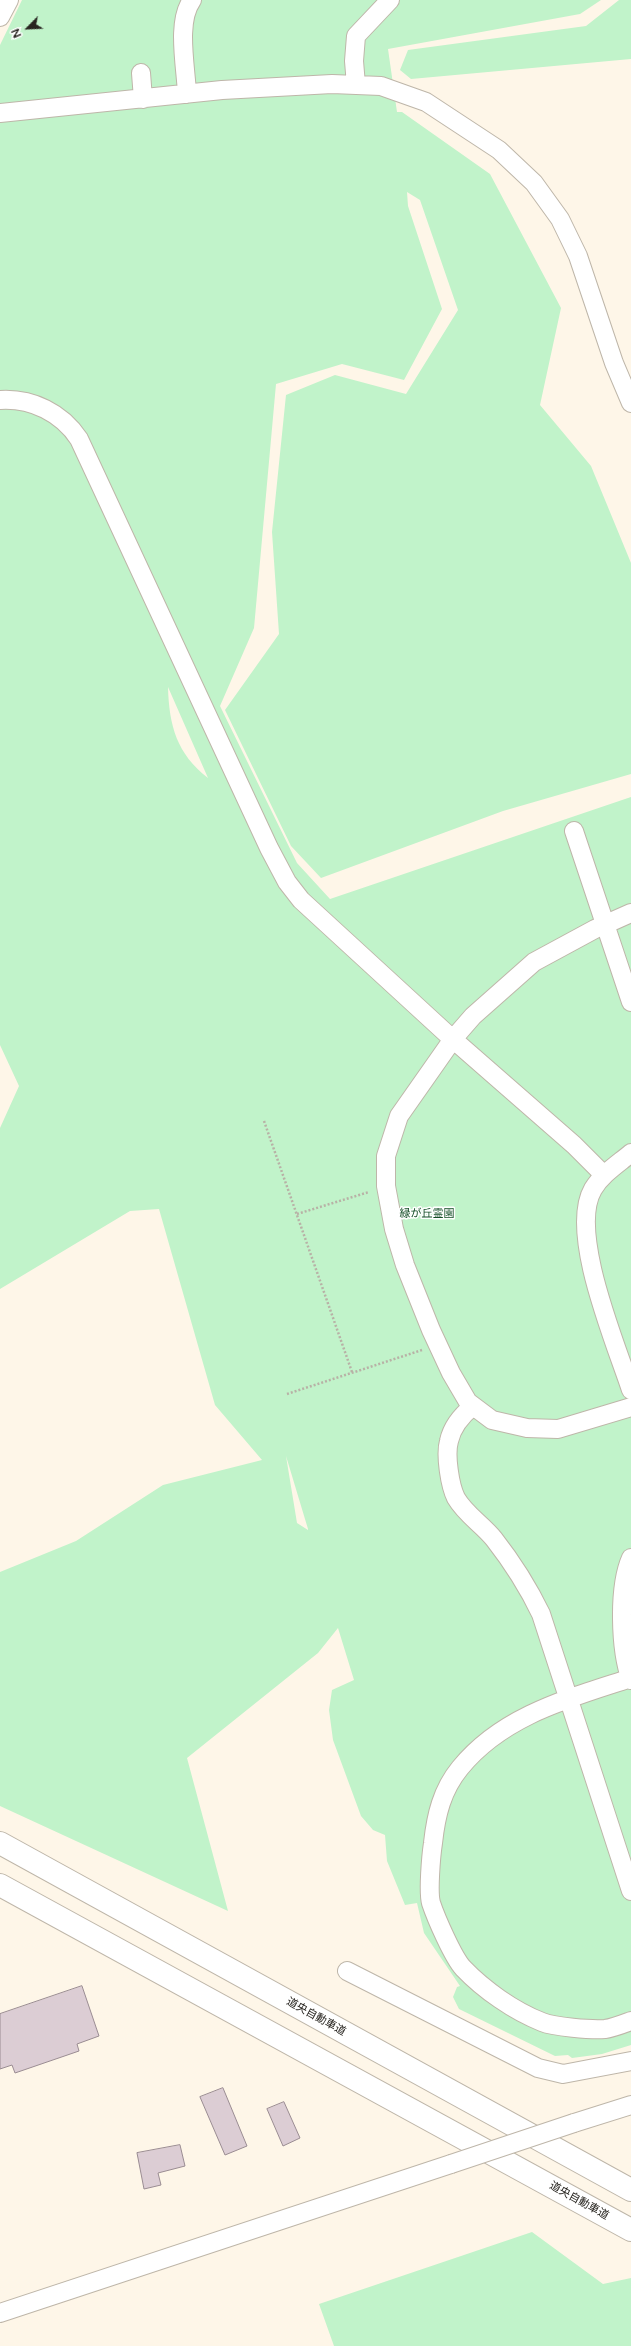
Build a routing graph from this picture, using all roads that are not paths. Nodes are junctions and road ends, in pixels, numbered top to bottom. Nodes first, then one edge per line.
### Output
1 (9, 0) edge
2 (192, 0) edge
3 (390, 0) edge
4 (0, 17) edge
5 (141, 73) dead end
6 (356, 85) junction
7 (187, 94) junction
8 (143, 99) junction
9 (0, 113) edge
10 (0, 400) edge
11 (631, 403) edge
12 (574, 831) dead end
13 (631, 913) edge
14 (605, 924) junction
15 (631, 1002) edge
16 (453, 1039) junction
17 (631, 1154) edge
18 (604, 1175) junction
19 (631, 1390) edge
20 (473, 1406) junction
21 (631, 1407) edge
22 (631, 1558) edge
23 (631, 1678) edge
24 (569, 1699) junction
25 (0, 1843) edge
26 (0, 1885) edge
27 (631, 1890) edge
28 (347, 1971) dead end
29 (631, 2021) edge
30 (631, 2061) edge
31 (631, 2105) edge
32 (631, 2190) edge
33 (631, 2230) edge
34 (0, 2313) edge

1 - 4 street
2 - 7 street
3 - 6 street
5 - 8 street
6 - 7 street
6 - 11 street
7 - 8 street
8 - 9 street
10 - 16 street
12 - 14 street
13 - 14 street
14 - 15 street
14 - 16 street
16 - 18 street
16 - 20 street
17 - 18 street
18 - 19 street
20 - 21 street
20 - 24 street
22 - 23 street
23 - 24 street
24 - 27 street
24 - 29 street
25 - 32 highway, 道央自動車道
26 - 33 highway, 道央自動車道
28 - 30 street
31 - 34 street, bridge

